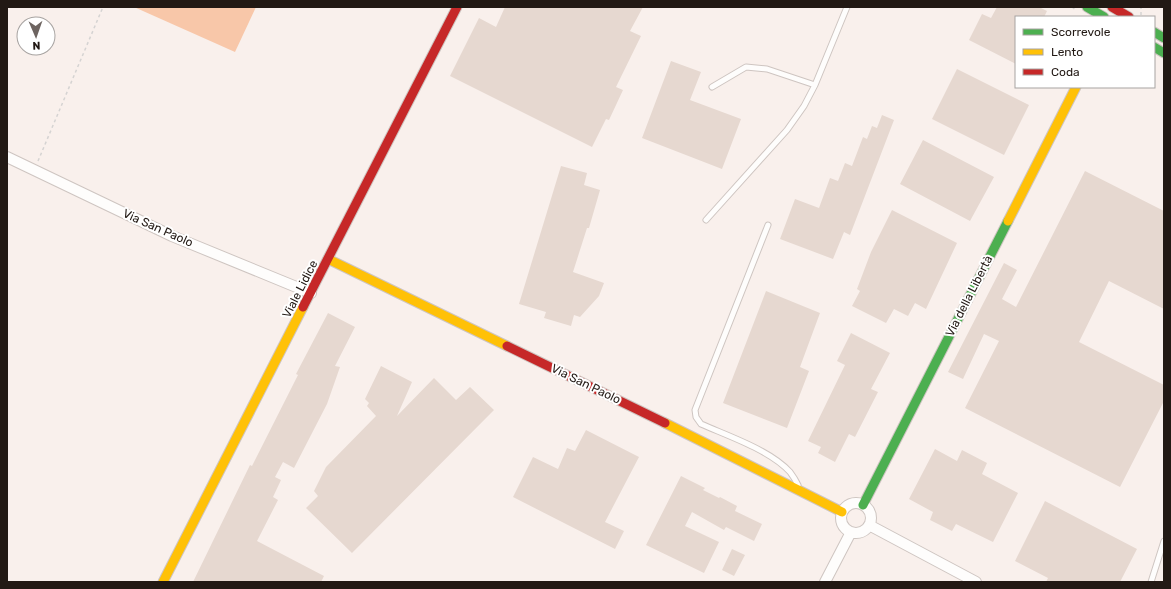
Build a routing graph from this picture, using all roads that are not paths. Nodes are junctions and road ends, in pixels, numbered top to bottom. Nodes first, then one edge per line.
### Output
1 (457, 7) edge
2 (848, 7) edge
3 (1087, 7) edge
4 (1114, 11) edge
5 (1102, 16) edge
6 (1126, 16) edge
7 (1155, 33) edge
8 (1164, 38) edge
9 (1155, 48) edge
10 (1164, 53) edge
11 (815, 85) junction
12 (712, 87) dead end
13 (1075, 88) edge
14 (7, 157) edge
15 (706, 220) dead end
16 (768, 225) dead end
17 (328, 259) junction
18 (311, 293) junction
19 (803, 493) junction
20 (863, 504) junction
21 (842, 512) junction
22 (869, 525) junction
23 (851, 532) junction
24 (1164, 541) edge
25 (163, 582) edge
26 (825, 582) edge
27 (976, 582) edge
28 (1151, 582) edge

1 - 17 street, Viale Lidice
2 - 11 lane
3 - 5 street
4 - 6 street
7 - 8 street
9 - 10 street
11 - 12 lane
11 - 15 lane
13 - 20 street, Via della Libertà
14 - 18 street, Via San Paolo
16 - 19 lane
17 - 18 street, Viale Lidice
17 - 19 street, Via San Paolo
18 - 25 street, Viale Lidice
19 - 21 street, Via San Paolo
20 - 21 street
20 - 22 street
21 - 23 street
22 - 23 street
22 - 27 street
23 - 26 street
24 - 28 lane

